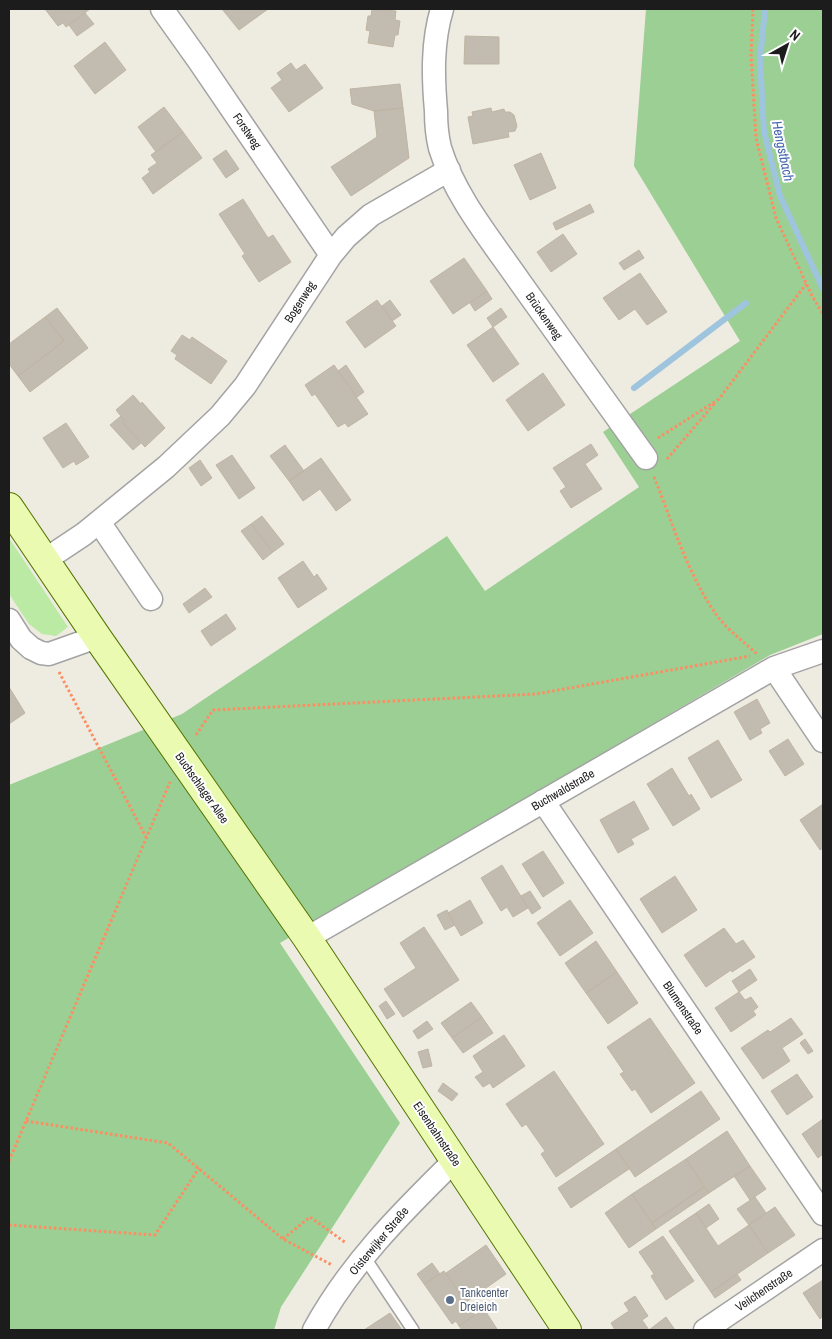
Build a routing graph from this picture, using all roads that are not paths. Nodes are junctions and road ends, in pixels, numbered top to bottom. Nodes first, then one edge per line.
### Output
1 (162, 9) edge
2 (442, 9) edge
3 (448, 170) junction
4 (331, 255) junction
5 (650, 456) road end
6 (9, 507) edge
7 (99, 522) junction
8 (45, 560) junction
9 (151, 599) dead end
10 (9, 620) edge
11 (97, 637) junction
12 (823, 651) edge
13 (766, 661) junction
14 (823, 741) edge
15 (543, 801) junction
16 (307, 938) junction
17 (455, 1160) junction
18 (823, 1214) edge
19 (823, 1250) edge
20 (363, 1255) junction
21 (314, 1330) edge
22 (413, 1330) edge
23 (567, 1330) edge
24 (705, 1330) edge

1 - 4 street, Forstweg
2 - 3 street
3 - 4 street, Bogenweg
3 - 5 street, Brückenweg
4 - 7 street, Bogenweg
6 - 8 main road, Buchschlager Allee
7 - 8 street, Bogenweg
7 - 9 street
8 - 11 main road, Buchschlager Allee
10 - 11 street
11 - 16 main road, Buchschlager Allee
12 - 13 street, Buchwaldstraße
13 - 14 street
13 - 15 street, Buchwaldstraße
15 - 16 street, Buchwaldstraße
15 - 18 street, Blumenstraße
16 - 17 main road, Eisenbahnstraße
17 - 20 street, Oisterwijker Straße
17 - 23 main road, Eisenbahnstraße
19 - 24 street, Veilchenstraße
20 - 21 street, Oisterwijker Straße
20 - 22 lane

